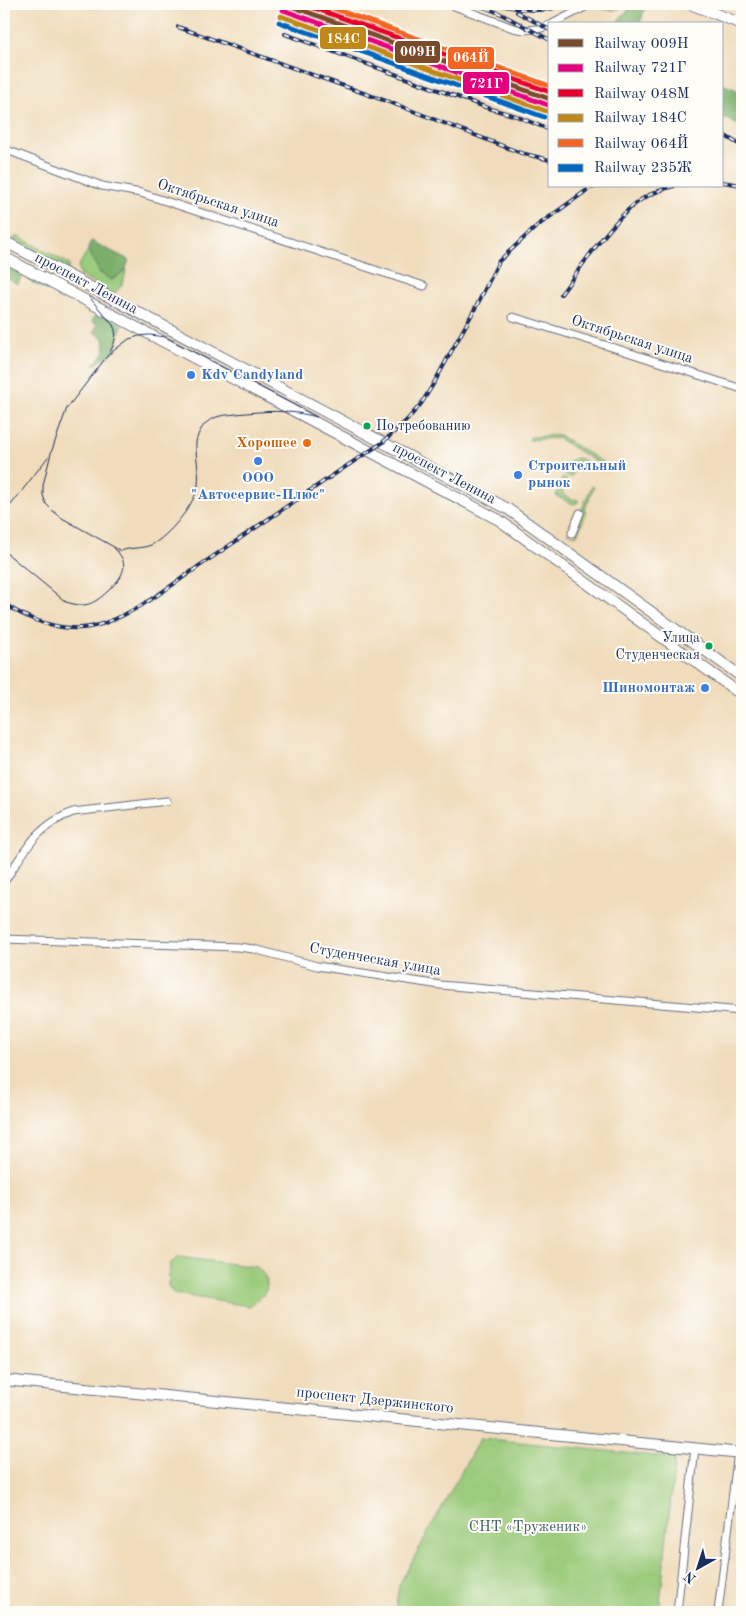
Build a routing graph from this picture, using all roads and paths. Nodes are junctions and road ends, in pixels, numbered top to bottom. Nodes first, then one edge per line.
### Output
1 (449, 4) edge
2 (690, 4) edge
3 (588, 5) edge
4 (555, 22) edge
5 (742, 24) edge
6 (548, 25) edge
7 (4, 149) edge
8 (4, 242) edge
9 (4, 257) edge
10 (424, 286) dead end
11 (513, 317) dead end
12 (742, 390) edge
13 (580, 513) dead end
14 (572, 533) tunnel mouth
15 (742, 677) edge
16 (742, 694) edge
17 (167, 801) dead end
18 (4, 882) edge
19 (4, 939) edge
20 (742, 1011) edge
21 (4, 1380) edge
22 (695, 1448) junction
23 (740, 1453) edge
24 (677, 1612) edge
25 (718, 1612) edge

1 - 6 street
2 - 5 main road
3 - 4 street
7 - 10 street, Октябрьская улица
8 - 15 main road, проспект Ленина
9 - 16 main road, проспект Ленина
11 - 12 street, Октябрьская улица
13 - 14 street
17 - 18 street
19 - 20 street, Студенческая улица
21 - 22 main road, проспект Дзержинского
22 - 23 main road, проспект Дзержинского
22 - 24 street
23 - 25 street

